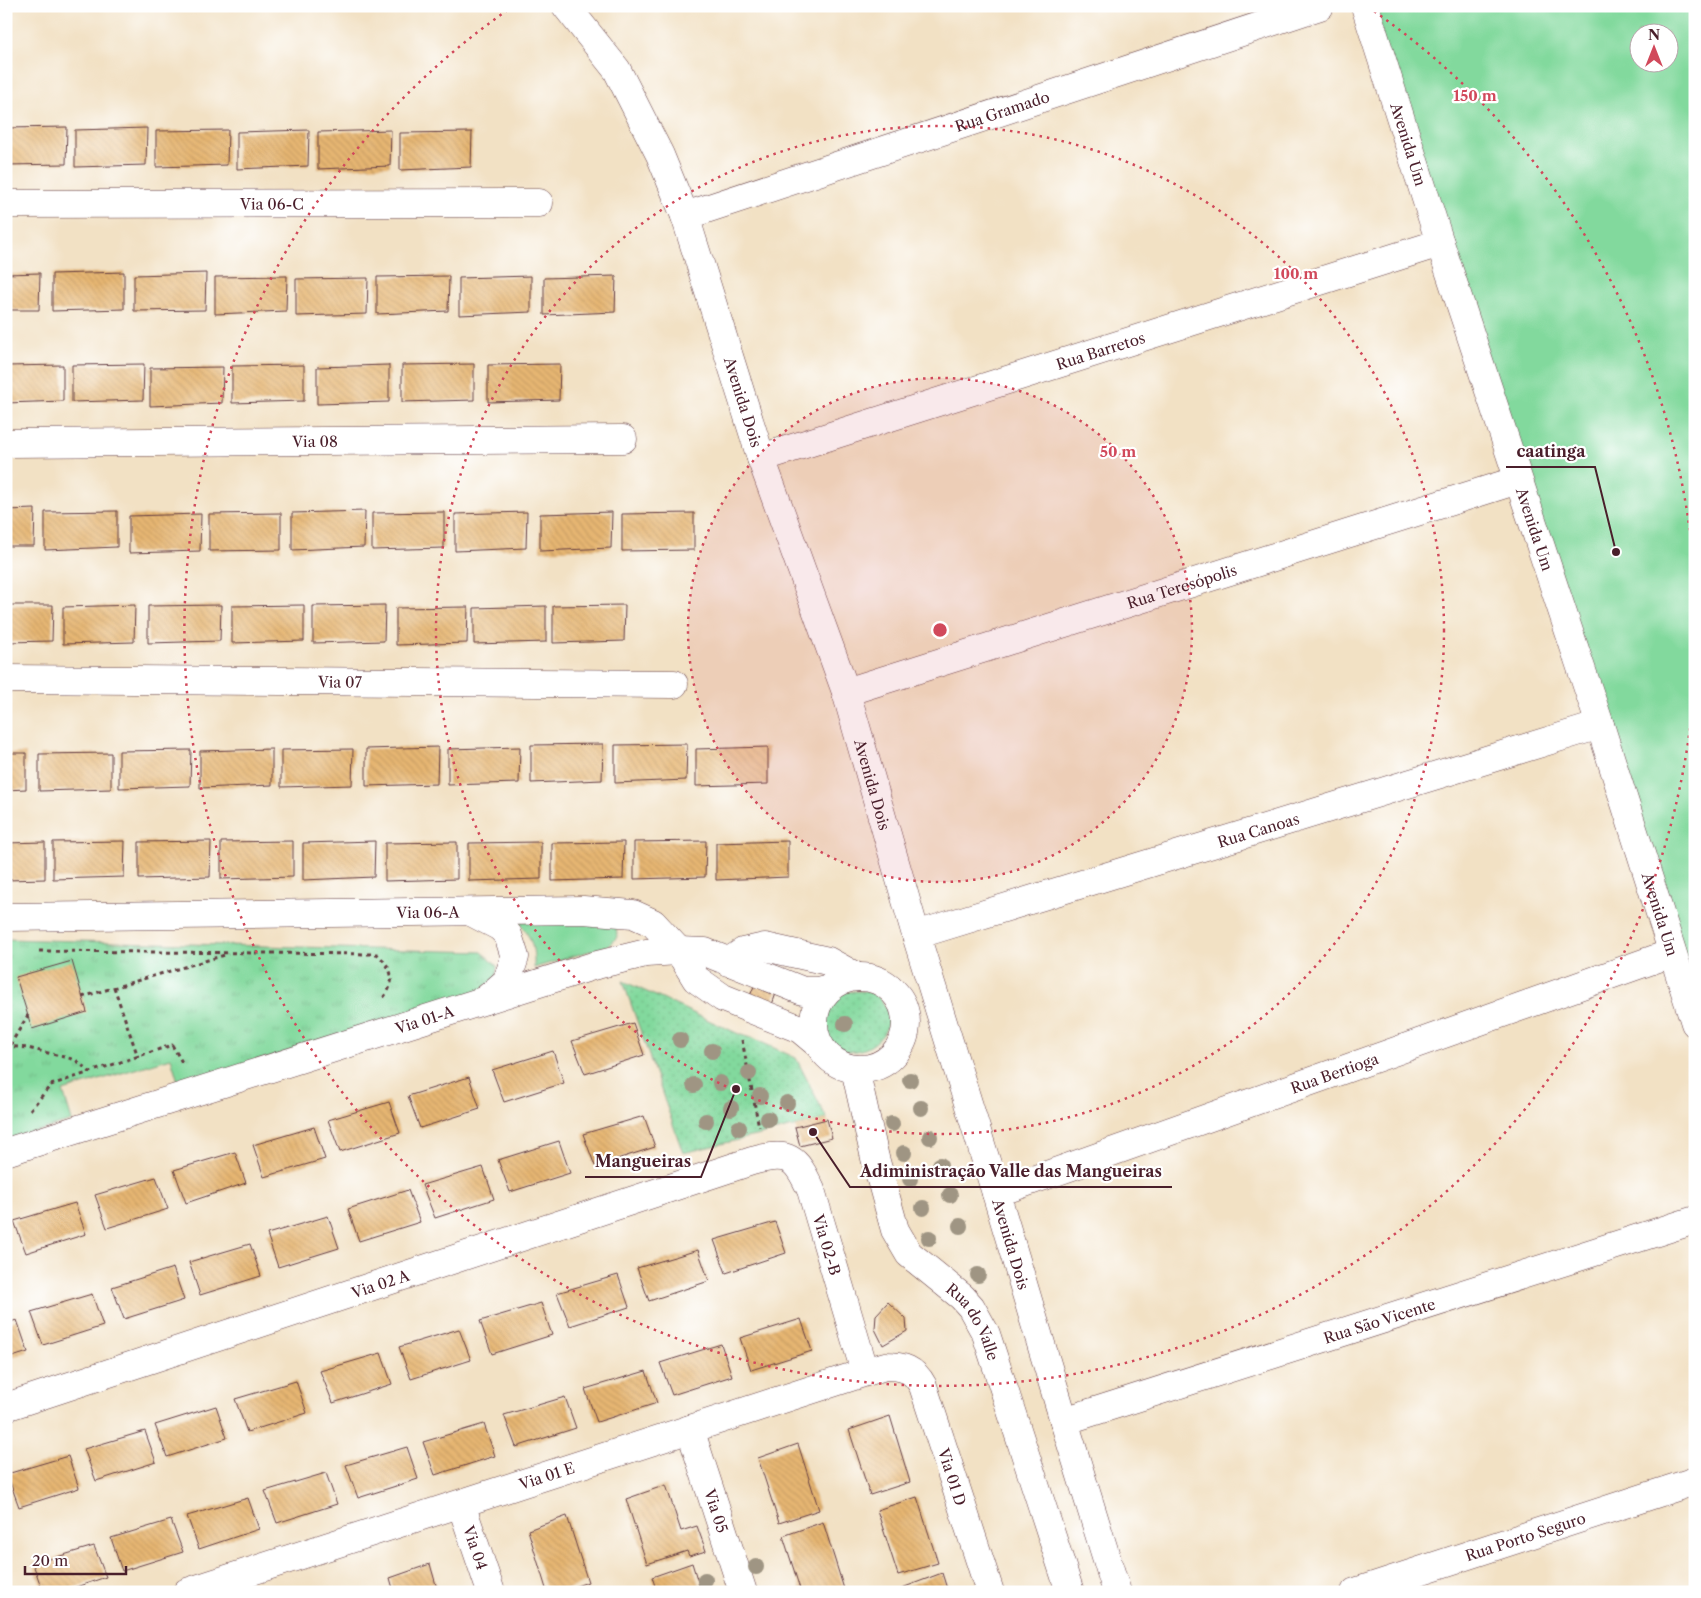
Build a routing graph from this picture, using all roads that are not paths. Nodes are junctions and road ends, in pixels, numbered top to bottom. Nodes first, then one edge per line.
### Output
1 (566, 6) edge
2 (1320, 6) edge
3 (1365, 6) edge
4 (539, 203) dead end
5 (6, 204) edge
6 (685, 216) junction
7 (1440, 243) junction
8 (623, 439) dead end
9 (6, 443) edge
10 (761, 458) junction
11 (1518, 480) junction
12 (6, 679) edge
13 (674, 684) dead end
14 (846, 692) junction
15 (1600, 725) junction
16 (470, 912) junction
17 (6, 917) edge
18 (916, 935) junction
19 (679, 951) junction
20 (1672, 953) junction
21 (728, 962) junction
22 (857, 977) junction
23 (829, 988) junction
24 (484, 1001) junction
25 (1695, 1022) edge
26 (818, 1044) junction
27 (855, 1069) junction
28 (6, 1152) edge
29 (759, 1159) joint
30 (996, 1193) junction
31 (1695, 1220) edge
32 (906, 1368) joint
33 (865, 1372) junction
34 (6, 1407) edge
35 (1064, 1421) junction
36 (690, 1429) junction
37 (1695, 1481) edge
38 (461, 1504) junction
39 (241, 1583) edge
40 (187, 1592) edge
41 (491, 1592) edge
42 (743, 1592) edge
43 (990, 1592) edge
44 (1070, 1592) edge
45 (1117, 1592) edge
46 (1355, 1592) edge

1 - 6 street, Avenida Dois
2 - 6 street, Rua Gramado
3 - 7 street, Avenida Um
4 - 5 street, Via 06-C
6 - 10 street, Avenida Dois
7 - 10 street, Rua Barretos
7 - 11 street, Avenida Um
8 - 9 street, Via 08
10 - 14 street, Avenida Dois
11 - 14 street, Rua Teresópolis
11 - 15 street, Avenida Um
12 - 13 street, Via 07
14 - 18 street, Avenida Dois
15 - 18 street, Rua Canoas
15 - 20 street, Avenida Um
16 - 17 street, Via 06-A
16 - 19 street, Via 06-A
16 - 24 street
18 - 30 street, Avenida Dois
19 - 21 street
19 - 24 street, Via 01-A
19 - 26 street
20 - 25 street, Avenida Um
20 - 30 street, Rua Bertioga
21 - 22 street
21 - 23 street
22 - 23 street
22 - 27 street
23 - 26 street
24 - 28 street, Via 01-A
26 - 27 street
27 - 44 street, Rua do Valle
29 - 33 street, Via 02-B
29 - 34 street, Via 02 A
30 - 35 street, Avenida Dois
31 - 35 street, Rua São Vicente
32 - 33 street, Via 01 E
32 - 43 street, Via 01 D
33 - 36 street, Via 01 E
35 - 45 street, Avenida Dois
36 - 38 street, Via 01 E
36 - 42 street, Via 05
37 - 46 street, Rua Porto Seguro
38 - 39 street, Via 01 E
38 - 41 street, Via 04
39 - 40 street, Via 01 E

